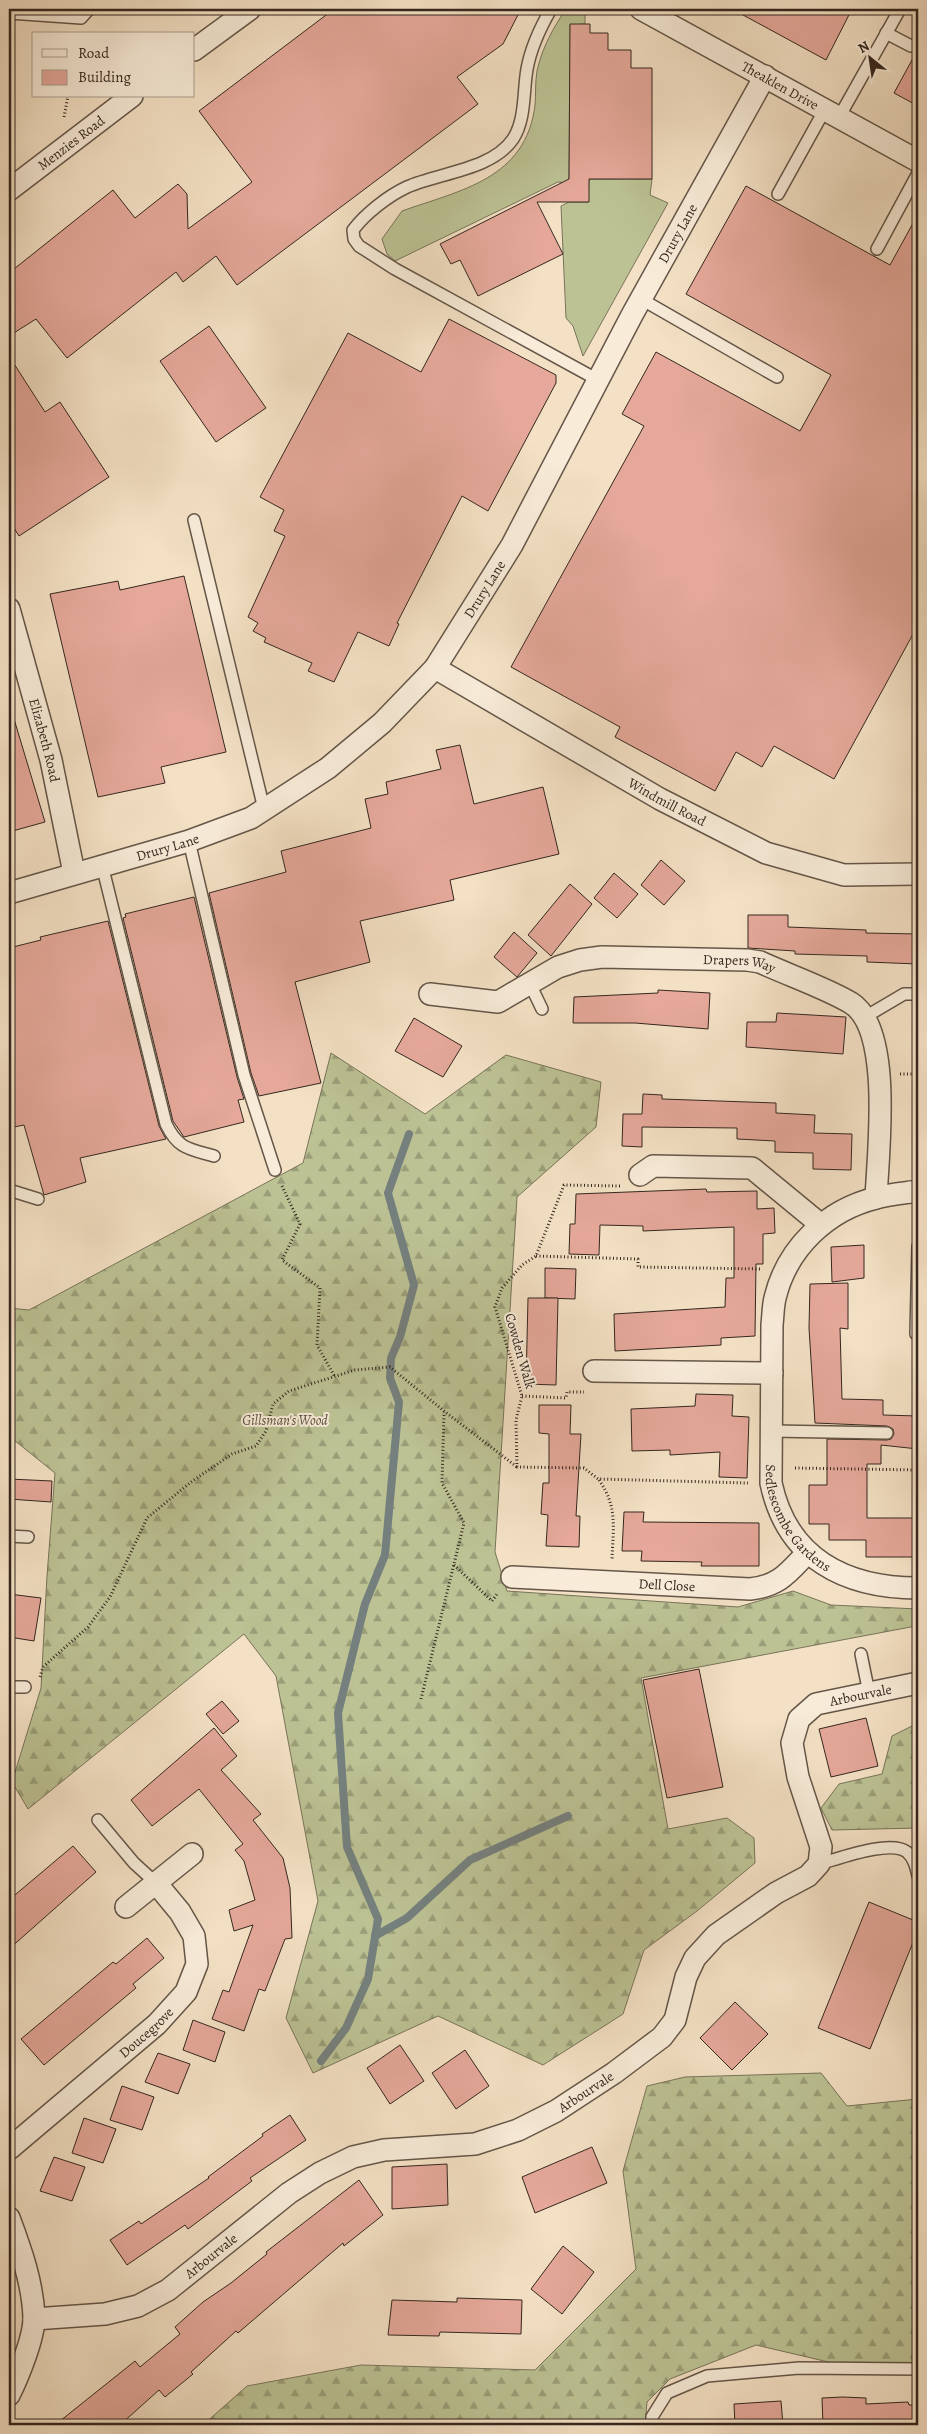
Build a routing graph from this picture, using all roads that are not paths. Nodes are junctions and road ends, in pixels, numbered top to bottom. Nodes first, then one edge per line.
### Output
1 (89, 9) edge
2 (250, 9) edge
3 (551, 9) edge
4 (641, 9) edge
5 (900, 9) edge
6 (9, 13) edge
7 (886, 33) junction
8 (911, 46) dead end
9 (195, 49) edge
10 (765, 76) junction
11 (129, 98) edge
12 (831, 115) junction
13 (918, 161) edge
14 (918, 173) edge
15 (9, 190) edge
16 (778, 194) dead end
17 (877, 249) dead end
18 (641, 299) junction
19 (777, 377) dead end
20 (598, 380) junction
21 (194, 520) dead end
22 (9, 608) edge
23 (435, 668) junction
24 (264, 809) junction
25 (189, 842) junction
26 (102, 866) junction
27 (74, 873) junction
28 (918, 874) edge
29 (9, 893) edge
30 (530, 984) junction
31 (430, 994) dead end
32 (918, 994) edge
33 (542, 1009) dead end
34 (864, 1017) junction
35 (214, 1156) dead end
36 (275, 1170) road end
37 (640, 1175) road end
38 (9, 1190) edge
39 (918, 1191) edge
40 (876, 1198) junction
41 (38, 1199) dead end
42 (820, 1224) junction
43 (918, 1246) edge
44 (916, 1334) dead end
45 (594, 1371) road end
46 (772, 1373) junction
47 (772, 1431) junction
48 (887, 1432) dead end
49 (9, 1536) edge
50 (28, 1537) dead end
51 (807, 1553) junction
52 (512, 1577) road end
53 (918, 1588) edge
54 (861, 1654) dead end
55 (918, 1683) edge
56 (9, 1686) edge
57 (25, 1687) dead end
58 (869, 1693) junction
59 (98, 1820) dead end
60 (192, 1854) dead end
61 (819, 1864) junction
62 (918, 1876) edge
63 (156, 1883) junction
64 (126, 1908) dead end
65 (9, 2149) edge
66 (9, 2218) edge
67 (34, 2319) junction
68 (918, 2369) edge
69 (9, 2395) edge
70 (652, 2425) edge

1 - 6 lane
2 - 9 street
3 - 20 lane
4 - 10 street, Theaklen Drive
5 - 7 lane
7 - 8 lane
7 - 12 lane
10 - 12 street, Theaklen Drive
10 - 18 street, Drury Lane
11 - 15 street, Menzies Road
12 - 13 street, Theaklen Drive
12 - 16 lane
14 - 17 lane
18 - 19 lane
18 - 20 street, Drury Lane
20 - 23 street, Drury Lane
21 - 24 lane
22 - 27 street, Elizabeth Road
23 - 24 street, Drury Lane
23 - 28 street, Windmill Road
24 - 25 street, Drury Lane
25 - 26 street, Drury Lane
25 - 36 lane
26 - 27 street, Drury Lane
26 - 35 lane
27 - 29 street, Drury Lane
30 - 31 street, Drapers Way
30 - 33 lane
30 - 34 street, Drapers Way
32 - 34 lane
34 - 40 street, Drapers Way
37 - 42 street
38 - 41 lane
39 - 40 street, Sedlescombe Gardens
40 - 42 street, Sedlescombe Gardens
42 - 46 street, Sedlescombe Gardens
43 - 44 lane
45 - 46 street
46 - 47 street, Sedlescombe Gardens
47 - 48 lane
47 - 51 street, Sedlescombe Gardens
49 - 50 lane
51 - 52 street, Dell Close
51 - 53 street, Sedlescombe Gardens
54 - 58 lane
55 - 58 street, Arbourvale
56 - 57 lane
58 - 61 street, Arbourvale
59 - 63 lane
60 - 63 street
61 - 62 lane
61 - 67 street, Arbourvale
63 - 64 street
63 - 65 street, Doucegrove
66 - 67 street
67 - 69 street
68 - 70 lane

